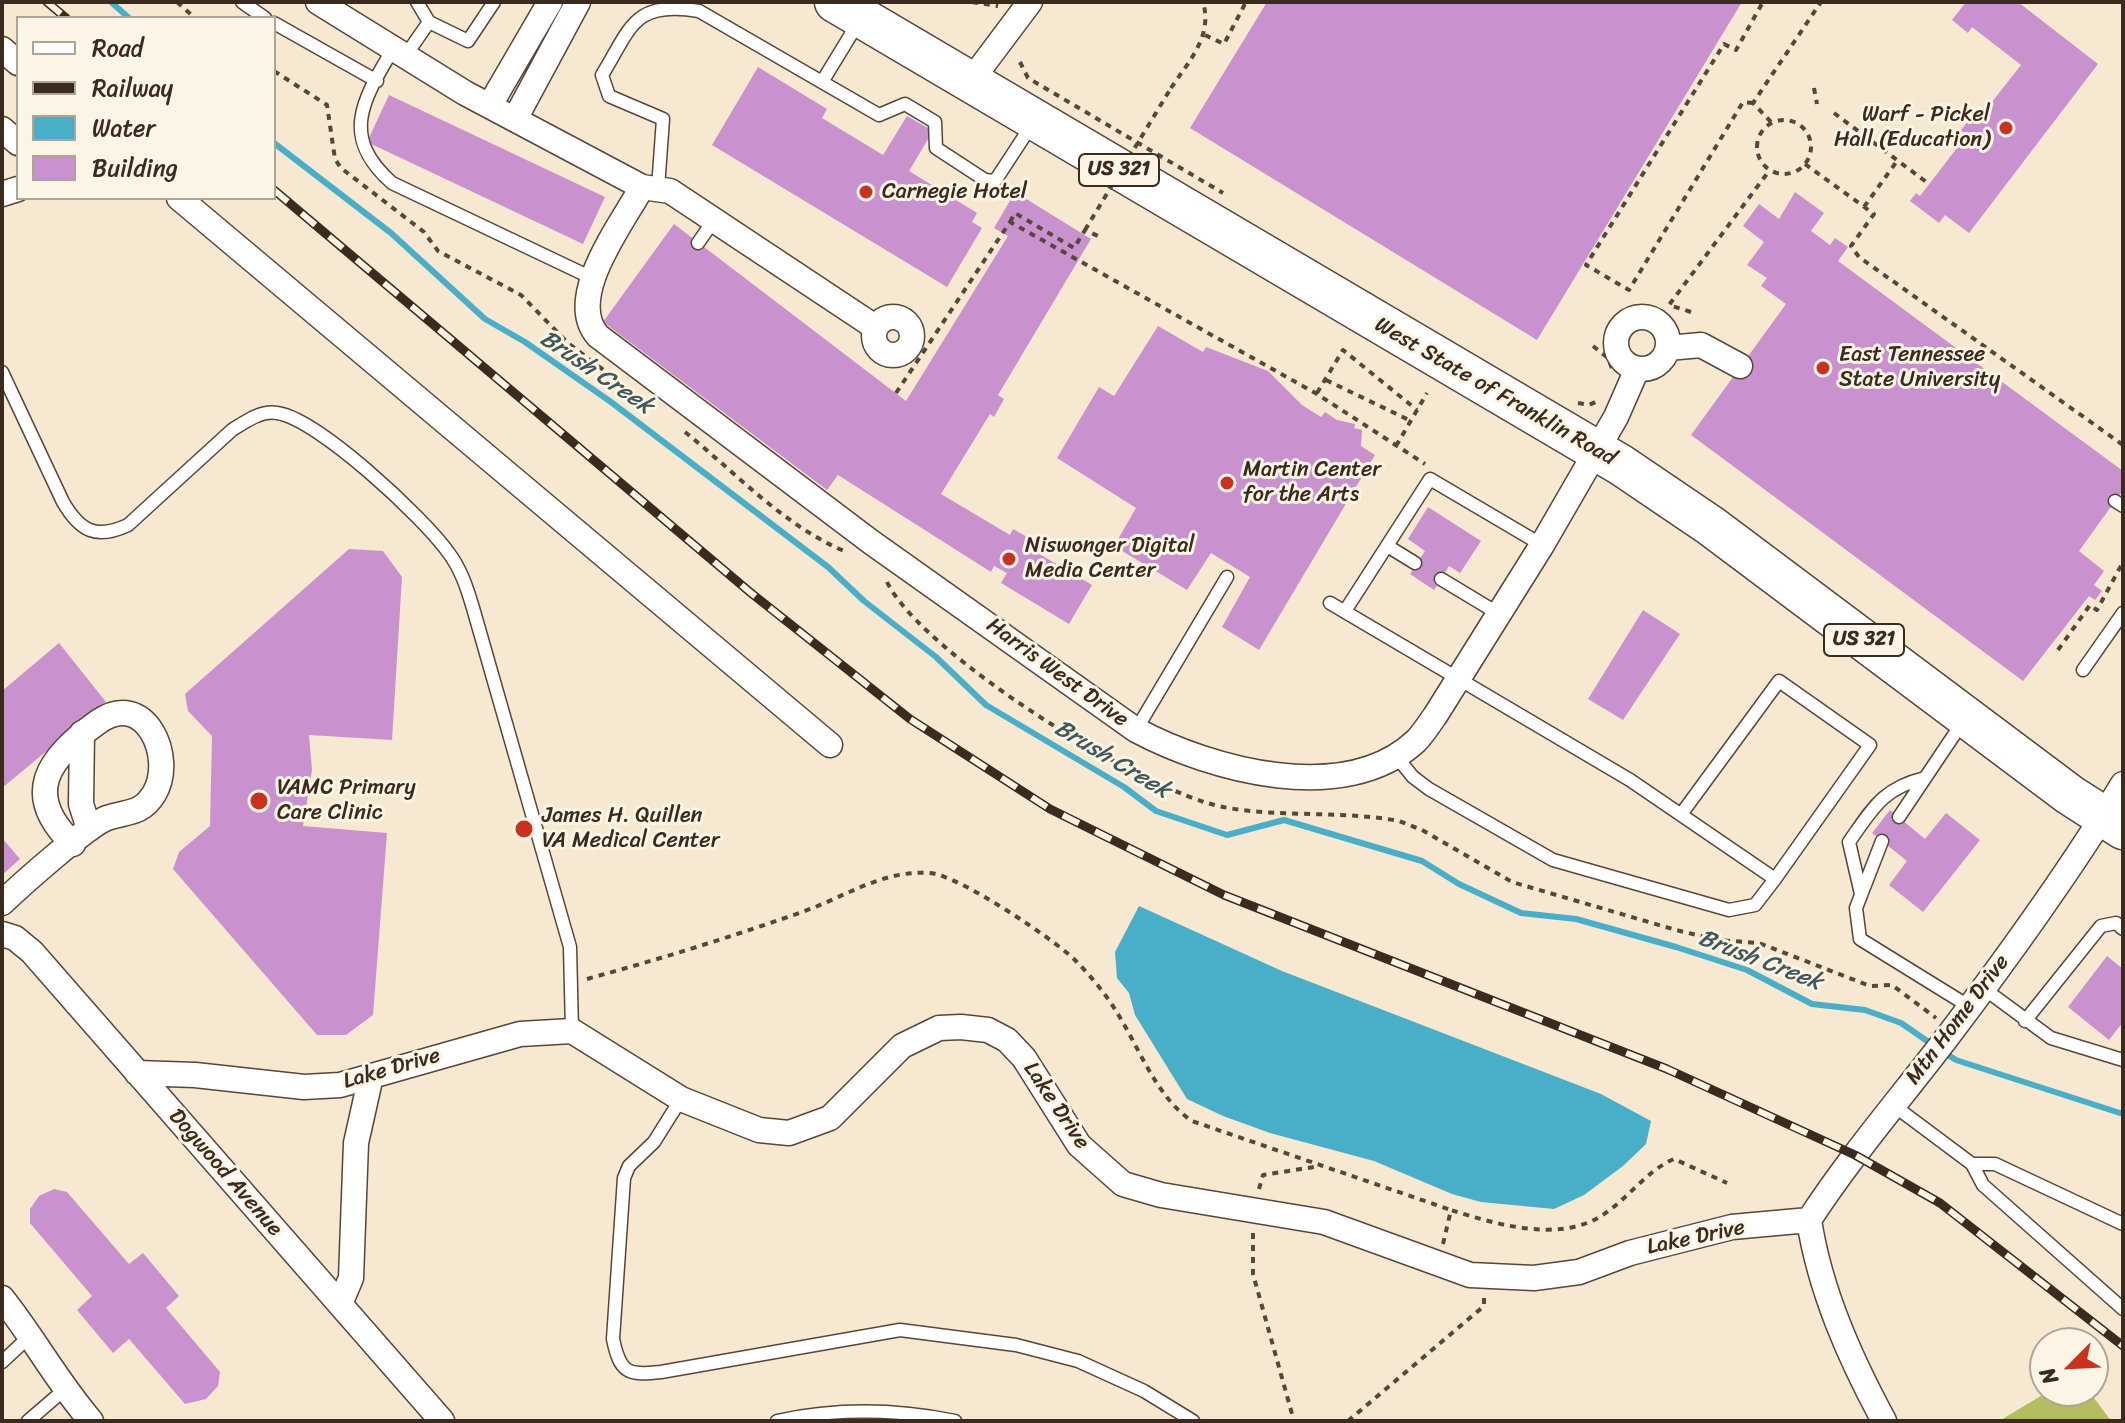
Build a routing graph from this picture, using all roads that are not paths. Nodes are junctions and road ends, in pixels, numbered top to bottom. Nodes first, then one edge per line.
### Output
1 (242, 2) edge
2 (417, 2) edge
3 (494, 2) edge
4 (550, 2) edge
5 (578, 2) edge
6 (1030, 2) edge
7 (331, 5) edge
8 (848, 10) edge
9 (262, 16) edge
10 (429, 22) junction
11 (276, 24) edge
12 (399, 52) junction
13 (377, 81) junction
14 (822, 82) junction
15 (970, 82) junction
16 (490, 105) junction
17 (515, 119) junction
18 (1034, 120) junction
19 (650, 188) junction
20 (181, 200) edge
21 (714, 220) junction
22 (698, 243) dead end
23 (592, 278) junction
24 (875, 327) dead end
25 (1668, 348) junction
26 (1740, 366) dead end
27 (1637, 369) junction
28 (2, 372) edge
29 (1596, 451) junction
30 (1542, 545) junction
31 (1389, 547) junction
32 (1415, 563) dead end
33 (1227, 577) dead end
34 (1441, 579) dead end
35 (1330, 603) dead end
36 (1345, 611) junction
37 (2123, 613) edge
38 (1499, 614) junction
39 (2083, 670) dead end
40 (1458, 676) junction
41 (1966, 717) junction
42 (1136, 730) junction
43 (82, 733) junction
44 (830, 745) dead end
45 (1395, 755) junction
46 (1925, 778) junction
47 (2116, 810) edge
48 (1682, 813) junction
49 (1899, 817) dead end
50 (81, 836) junction
51 (1882, 841) dead end
52 (1775, 879) junction
53 (1861, 895) junction
54 (2, 903) edge
55 (2123, 929) edge
56 (2, 934) edge
57 (1976, 998) junction
58 (2025, 1021) junction
59 (572, 1031) junction
60 (2123, 1060) edge
61 (137, 1073) junction
62 (371, 1076) junction
63 (681, 1099) junction
64 (1893, 1105) junction
65 (1972, 1164) junction
66 (1809, 1220) junction
67 (2123, 1224) edge
68 (2, 1298) edge
69 (340, 1304) junction
70 (2123, 1309) edge
71 (31, 1335) junction
72 (2, 1362) edge
73 (64, 1390) junction
74 (28, 1421) edge
75 (91, 1421) edge
76 (442, 1421) edge
77 (777, 1421) edge
78 (955, 1421) edge
79 (1193, 1421) edge
80 (1884, 1421) edge

1 - 9 lane
2 - 10 lane
3 - 10 lane
4 - 16 street
5 - 17 street
6 - 15 street
7 - 12 street
8 - 14 lane
8 - 15 highway, West State of Franklin Road / US 321
10 - 12 lane
11 - 13 lane
12 - 13 lane
12 - 16 street
13 - 23 lane
14 - 18 lane
14 - 19 lane
15 - 18 highway, West State of Franklin Road / US 321
16 - 17 street
17 - 19 street
18 - 29 highway, West State of Franklin Road / US 321
19 - 21 street
19 - 23 street, Harris West Drive
20 - 44 street
21 - 22 lane
21 - 24 street
23 - 42 street, Harris West Drive
25 - 26 street
25 - 27 street
25 - 27 street
27 - 29 street, Harris West Drive
28 - 59 lane
29 - 30 street, Harris West Drive
29 - 41 highway, West State of Franklin Road / US 321
30 - 31 lane
30 - 38 street, Harris West Drive
31 - 32 lane
31 - 36 lane
33 - 42 lane
34 - 38 lane
35 - 36 lane
36 - 40 lane
37 - 39 lane
38 - 40 street, Harris West Drive
40 - 45 street, Harris West Drive
40 - 48 lane
41 - 46 lane
41 - 47 highway, West State of Franklin Road / US 321
42 - 45 street, Harris West Drive
43 - 50 street
43 - 50 street
43 - 50 street
45 - 52 lane
46 - 49 lane
46 - 53 lane
47 - 57 street, Mtn Home Drive
48 - 52 lane
48 - 52 lane
50 - 54 street
51 - 53 lane
53 - 57 lane
55 - 58 lane
56 - 61 street, Dogwood Avenue
57 - 58 lane
57 - 64 street, Mtn Home Drive
58 - 60 lane
59 - 62 street, Lake Drive
59 - 63 street, Lake Drive
61 - 62 street, Lake Drive
61 - 69 street, Dogwood Avenue
62 - 69 street
63 - 66 street, Lake Drive
63 - 79 lane
64 - 65 lane
64 - 66 street, Mtn Home Drive
65 - 67 lane
65 - 70 lane
66 - 80 street
68 - 71 street
69 - 76 street, Dogwood Avenue
71 - 72 lane
71 - 73 street
73 - 74 lane
73 - 75 street
77 - 78 lane

